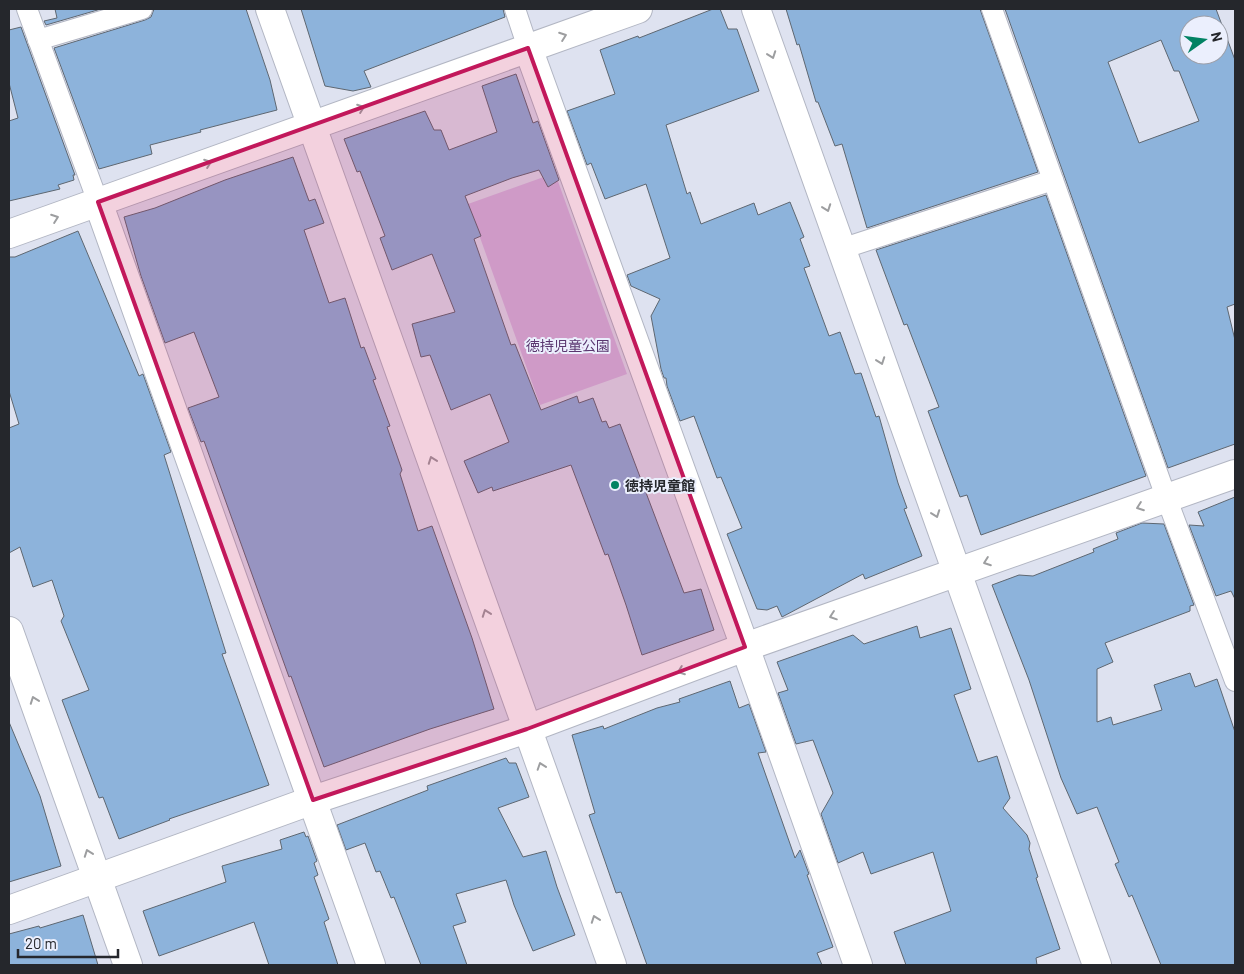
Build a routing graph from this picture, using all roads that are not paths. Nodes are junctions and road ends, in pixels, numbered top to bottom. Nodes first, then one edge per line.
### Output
1 (26, 9) edge
2 (142, 9) edge
3 (270, 9) edge
4 (515, 9) edge
5 (638, 9) edge
6 (756, 9) edge
7 (992, 9) edge
8 (38, 40) junction
9 (528, 48) junction
10 (312, 126) junction
11 (1053, 180) junction
12 (98, 202) junction
13 (9, 234) edge
14 (841, 249) junction
15 (1235, 474) edge
16 (1166, 497) junction
17 (957, 572) junction
18 (9, 631) edge
19 (746, 647) junction
20 (1235, 682) edge
21 (527, 729) junction
22 (313, 800) junction
23 (97, 879) junction
24 (9, 910) edge
25 (128, 965) edge
26 (371, 965) edge
27 (612, 965) edge
28 (858, 965) edge
29 (1097, 965) edge

1 - 8 lane
2 - 8 lane
3 - 10 street
4 - 9 lane
9 -> 5 street
6 -> 14 street
7 - 11 lane
8 - 12 lane
10 -> 9 street
9 - 19 street
12 -> 10 street
21 -> 10 street
11 - 14 lane
11 - 16 lane
13 -> 12 street
12 - 22 street
14 -> 17 street
15 - 16 street
16 -> 17 street
16 - 20 lane
17 -> 19 street
17 - 29 street
23 -> 18 street
19 -> 21 street
19 - 28 street
21 - 22 street
27 -> 21 street
22 - 23 street
22 - 26 street
23 - 24 street
23 - 25 street

